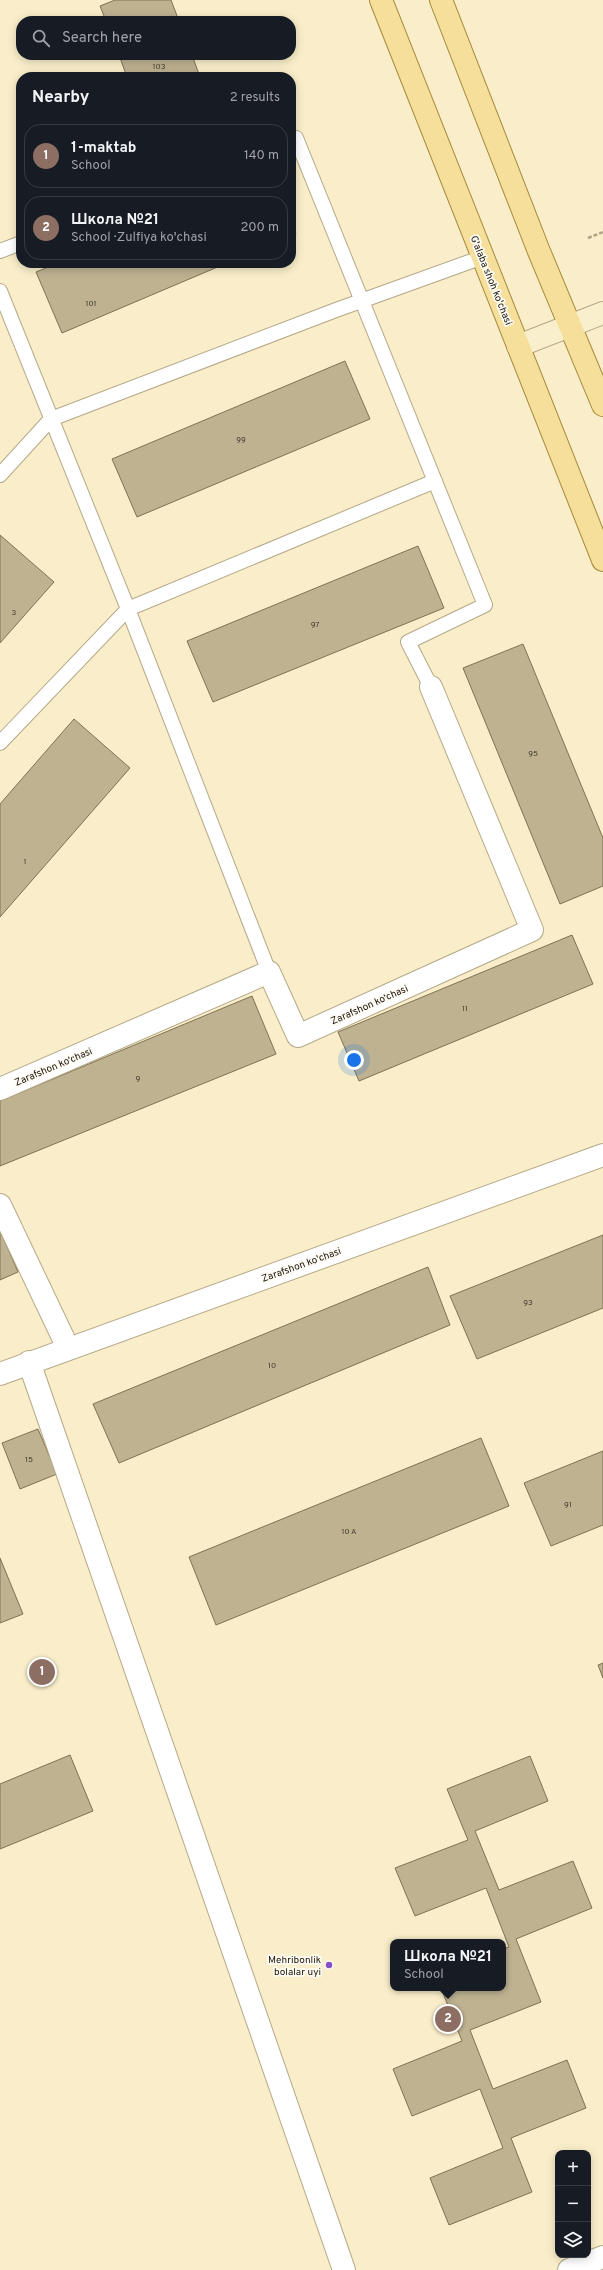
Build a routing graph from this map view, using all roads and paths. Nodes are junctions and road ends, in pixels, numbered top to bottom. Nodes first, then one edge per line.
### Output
1 (381, 0) edge
2 (441, 0) edge
3 (296, 138) edge
4 (603, 232) edge
5 (588, 238) dead end
6 (16, 245) edge
7 (0, 251) edge
8 (483, 257) junction
9 (0, 291) edge
10 (363, 301) junction
11 (603, 313) edge
12 (571, 326) junction
13 (518, 346) junction
14 (603, 405) edge
15 (51, 419) junction
16 (0, 475) edge
17 (435, 481) junction
18 (603, 560) edge
19 (128, 609) junction
20 (431, 687) joint
21 (0, 743) edge
22 (269, 972) junction
23 (0, 1089) edge
24 (603, 1155) edge
25 (0, 1205) edge
26 (68, 1348) junction
27 (29, 1362) junction
28 (0, 1374) edge
29 (603, 2257) edge
30 (344, 2270) edge
31 (569, 2270) edge

1 - 8 main road, G'alaba shoh ko'chasi
2 - 12 main road
3 - 10 lane
4 - 5 path
6 - 7 lane
8 - 10 lane
8 - 13 main road, G'alaba shoh ko'chasi
9 - 15 lane
10 - 15 lane
10 - 17 lane
11 - 12 street
12 - 13 street
12 - 14 main road
13 - 18 main road, G'alaba shoh ko'chasi
15 - 16 lane
15 - 19 lane
17 - 19 lane
17 - 20 lane
19 - 21 lane
19 - 22 lane
20 - 22 street, Zarafshon ko‘chasi
22 - 23 street, Zarafshon ko‘chasi
24 - 26 street, Zarafshon ko'chasi
25 - 26 street
26 - 27 street, Zarafshon ko'chasi
27 - 28 street, Zarafshon ko'chasi
27 - 30 street
29 - 31 street

